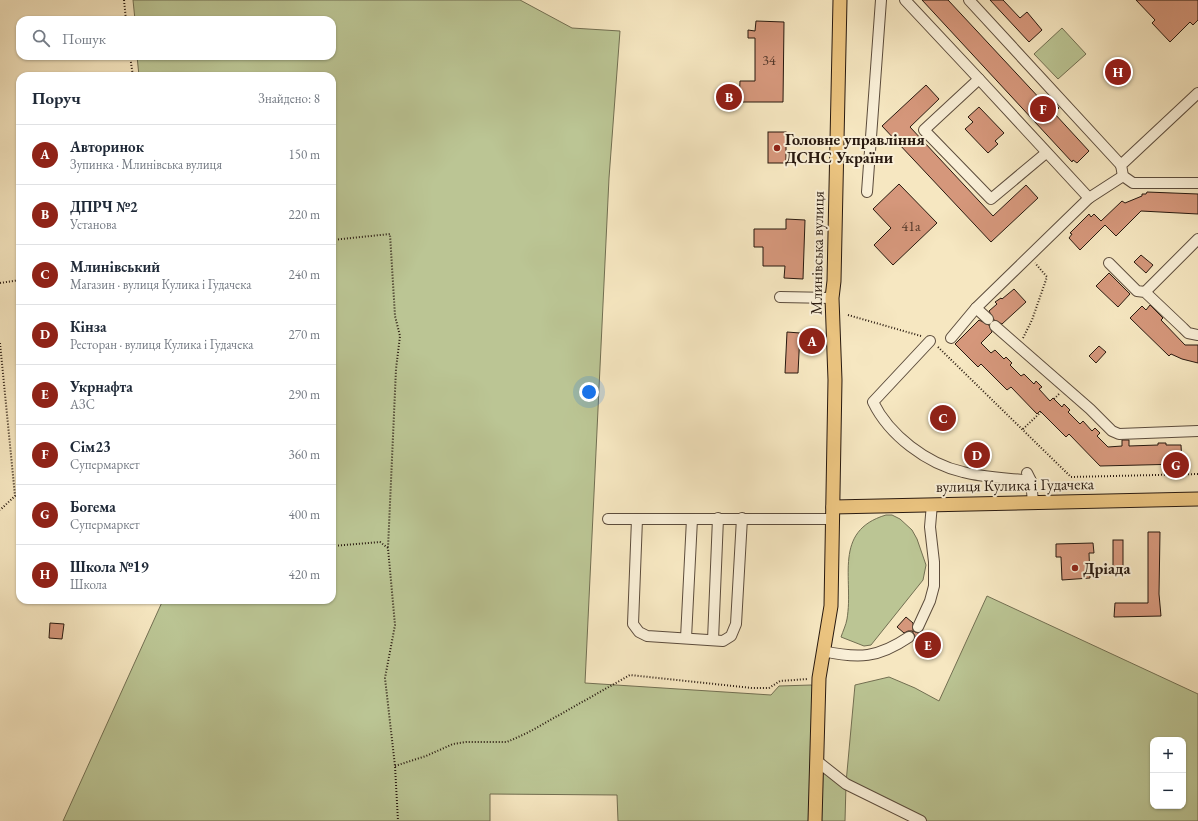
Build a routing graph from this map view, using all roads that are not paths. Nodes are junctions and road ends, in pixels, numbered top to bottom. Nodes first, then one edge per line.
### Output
1 (840, 0) edge
2 (881, 0) edge
3 (905, 0) edge
4 (969, 0) edge
5 (979, 79) junction
6 (1198, 93) edge
7 (1046, 153) junction
8 (1121, 165) junction
9 (1123, 176) junction
10 (1198, 183) edge
11 (867, 192) dead end
12 (1089, 198) junction
13 (1198, 240) edge
14 (1109, 263) dead end
15 (1145, 292) junction
16 (780, 297) dead end
17 (832, 298) junction
18 (976, 308) junction
19 (1198, 335) edge
20 (951, 338) dead end
21 (930, 341) road end
22 (1198, 431) edge
23 (1198, 500) edge
24 (1033, 502) junction
25 (932, 504) junction
26 (833, 513) junction
27 (692, 518) junction
28 (718, 518) junction
29 (742, 518) junction
30 (608, 519) dead end
31 (637, 519) junction
32 (918, 627) dead end
33 (909, 637) dead end
34 (686, 638) junction
35 (713, 640) junction
36 (823, 651) junction
37 (817, 761) junction
38 (815, 821) edge
39 (921, 821) edge

1 - 17 main road, Млинівська вулиця
2 - 11 street
3 - 5 street
4 - 8 street
5 - 7 street
5 - 7 street
6 - 8 street
7 - 12 street
8 - 9 street
9 - 10 street
9 - 12 street
12 - 18 street
13 - 15 street
14 - 15 street
15 - 19 street
16 - 17 street
17 - 26 main road, Млинівська вулиця
18 - 20 street
18 - 22 street
21 - 24 street
23 - 24 main road, вулиця Кулика і Гудачека
24 - 25 main road, вулиця Кулика і Гудачека
25 - 26 main road, вулиця Кулика і Гудачека
25 - 32 street
26 - 29 street
26 - 36 main road, Млинівська вулиця
27 - 28 street
27 - 31 street
27 - 34 street
28 - 29 street
28 - 35 street
29 - 35 street
30 - 31 street
31 - 34 street
33 - 36 street
34 - 35 street
36 - 37 main road, Млинівська вулиця
37 - 38 main road, Млинівська вулиця
37 - 39 street

